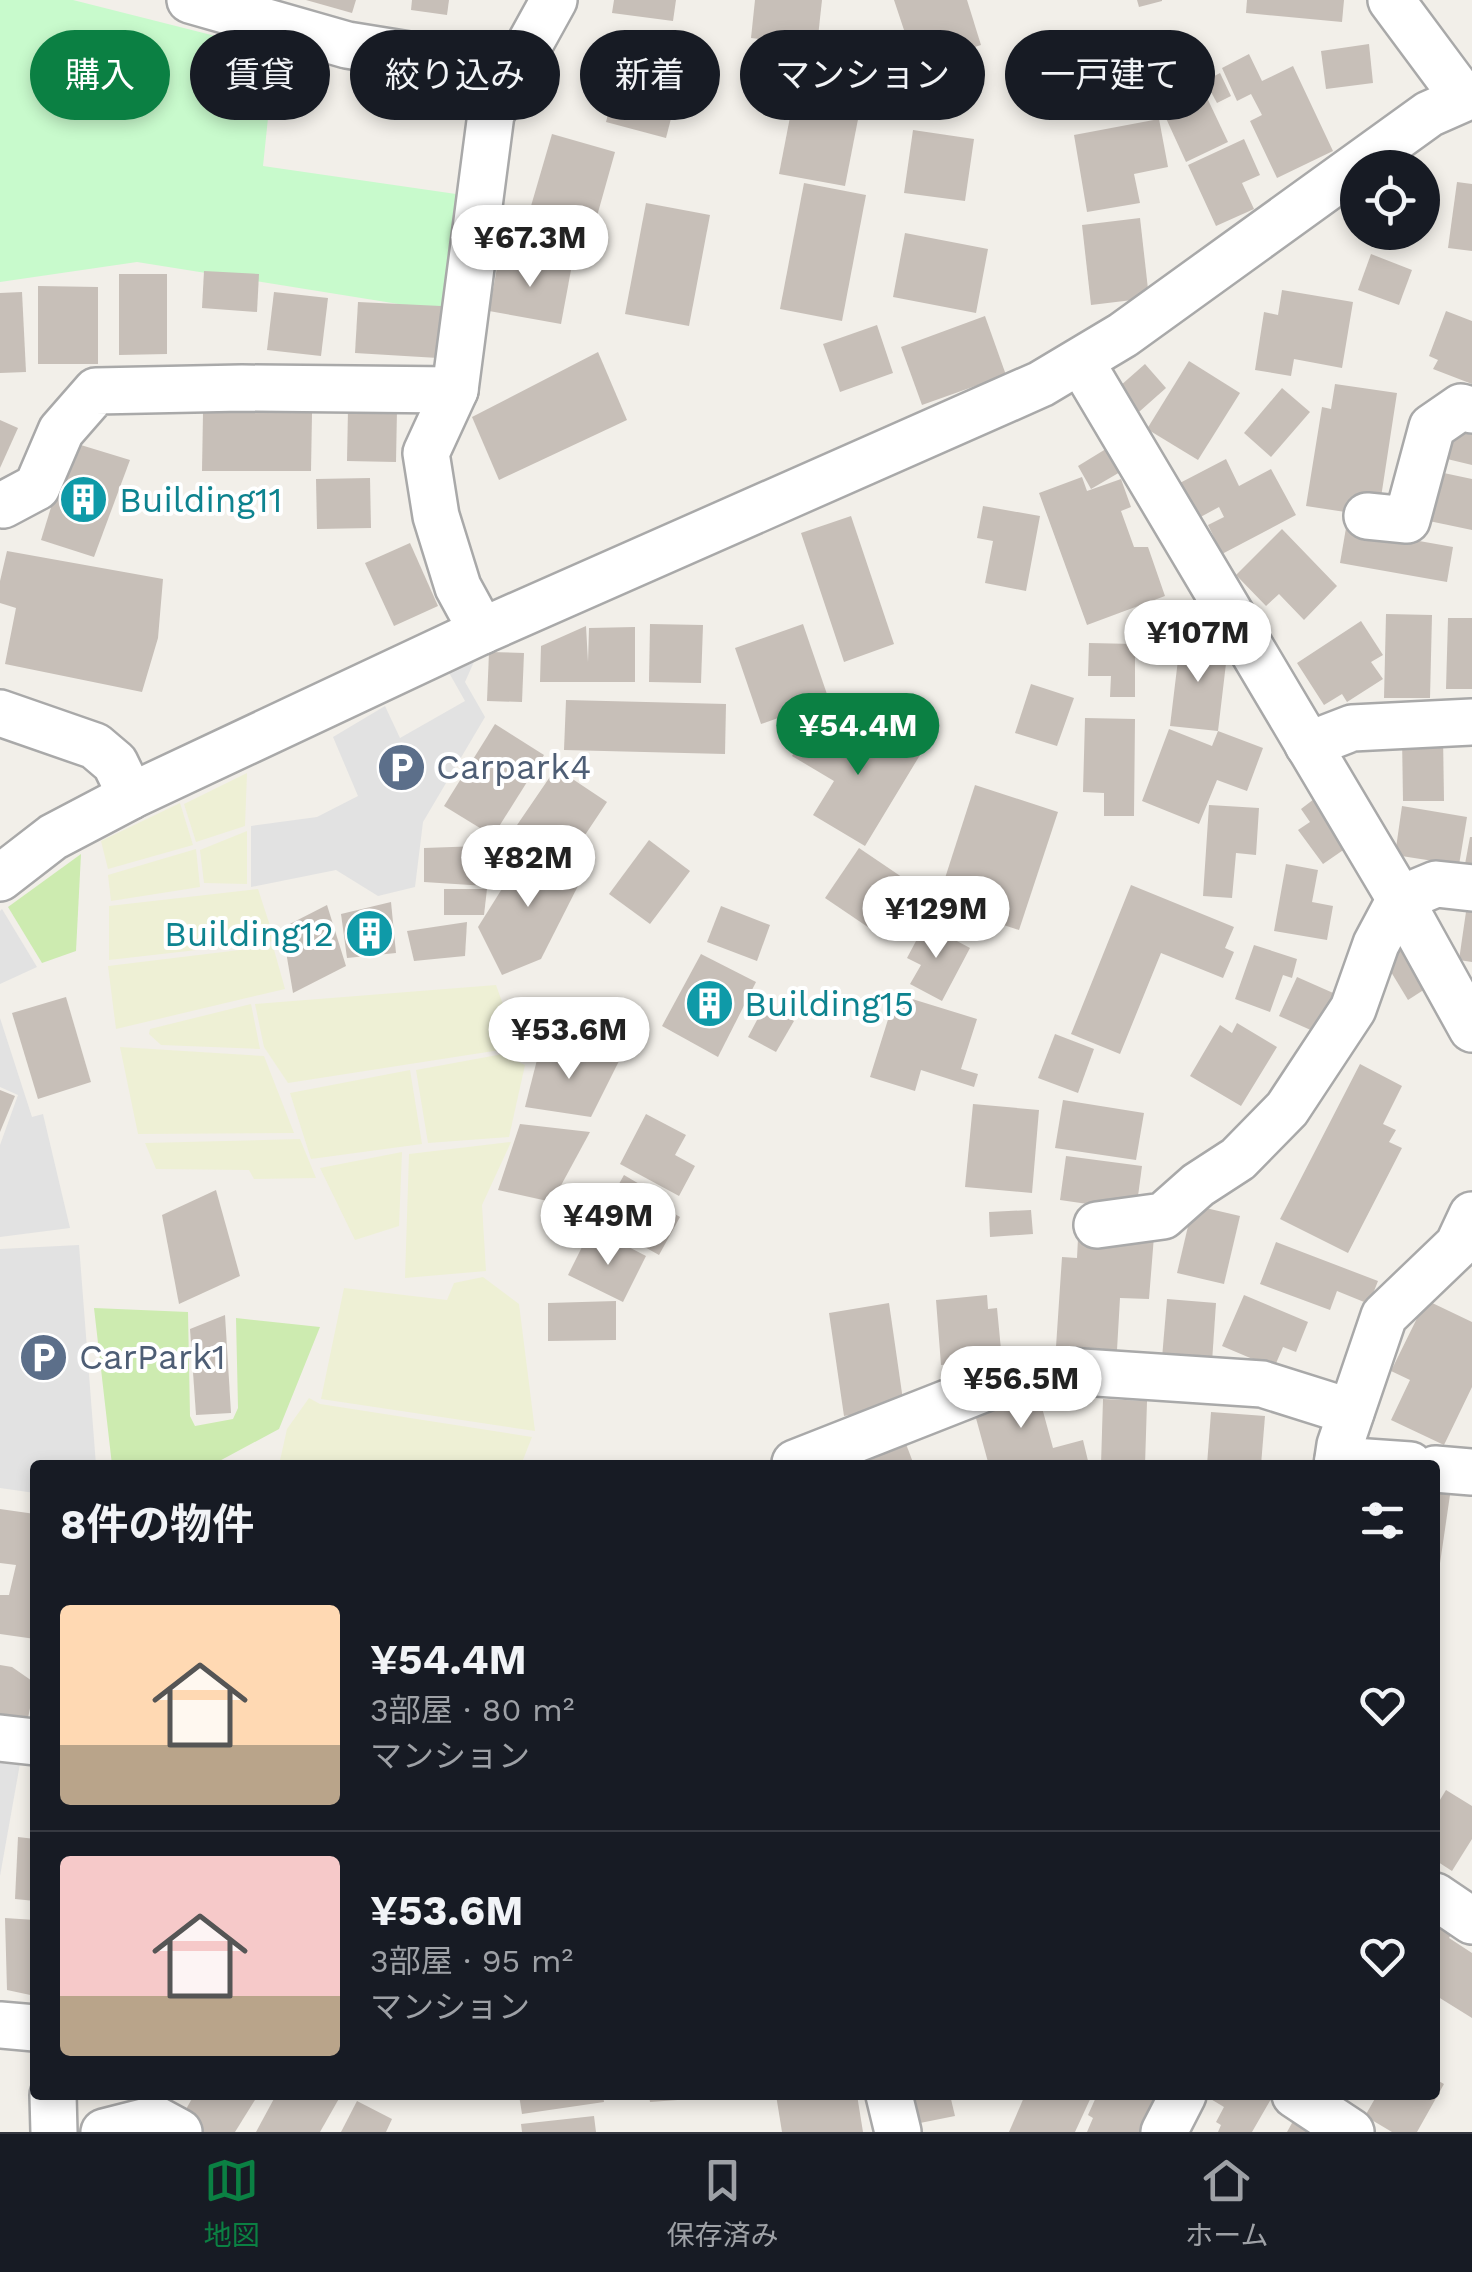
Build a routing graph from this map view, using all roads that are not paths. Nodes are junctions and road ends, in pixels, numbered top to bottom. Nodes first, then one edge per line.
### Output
1 (190, 0) edge
2 (554, 0) edge
3 (1391, 0) edge
4 (537, 30) edge
5 (350, 45) edge
6 (1468, 96) edge
7 (490, 120) edge
8 (1081, 362) junction
9 (455, 390) junction
10 (1472, 410) edge
11 (3, 506) dead end
12 (1367, 516) dead end
13 (482, 631) junction
14 (0, 713) edge
15 (1472, 722) edge
16 (1308, 745) junction
17 (130, 796) junction
18 (0, 878) edge
19 (1472, 888) edge
20 (1400, 899) junction
21 (1472, 1029) edge
22 (1472, 1216) edge
23 (1097, 1226) dead end
24 (1351, 1412) junction
25 (804, 1460) edge
26 (1338, 1460) edge
27 (1440, 1469) edge
28 (1472, 1472) edge
29 (0, 1738) edge
30 (30, 1741) edge
31 (1440, 1900) edge
32 (1472, 1922) edge
33 (0, 2025) edge
34 (30, 2028) edge
35 (53, 2100) edge
36 (890, 2100) edge
37 (1180, 2100) edge
38 (1303, 2100) edge
39 (168, 2115) edge
40 (54, 2132) edge
41 (104, 2132) edge
42 (898, 2132) edge
43 (1164, 2132) edge
44 (1351, 2132) edge

1 - 5 street
2 - 4 street
3 - 6 street
6 - 8 street
7 - 9 street
8 - 13 street
8 - 16 street
9 - 11 street
9 - 13 street
10 - 12 street
13 - 17 street
14 - 17 street
15 - 16 street
16 - 20 street
17 - 18 street
19 - 20 street
20 - 21 street
20 - 23 street
22 - 24 street
24 - 25 street
24 - 26 street
27 - 28 street
29 - 30 street
31 - 32 street
33 - 34 street
35 - 40 street
36 - 42 street
37 - 43 street
38 - 44 street
39 - 41 street

